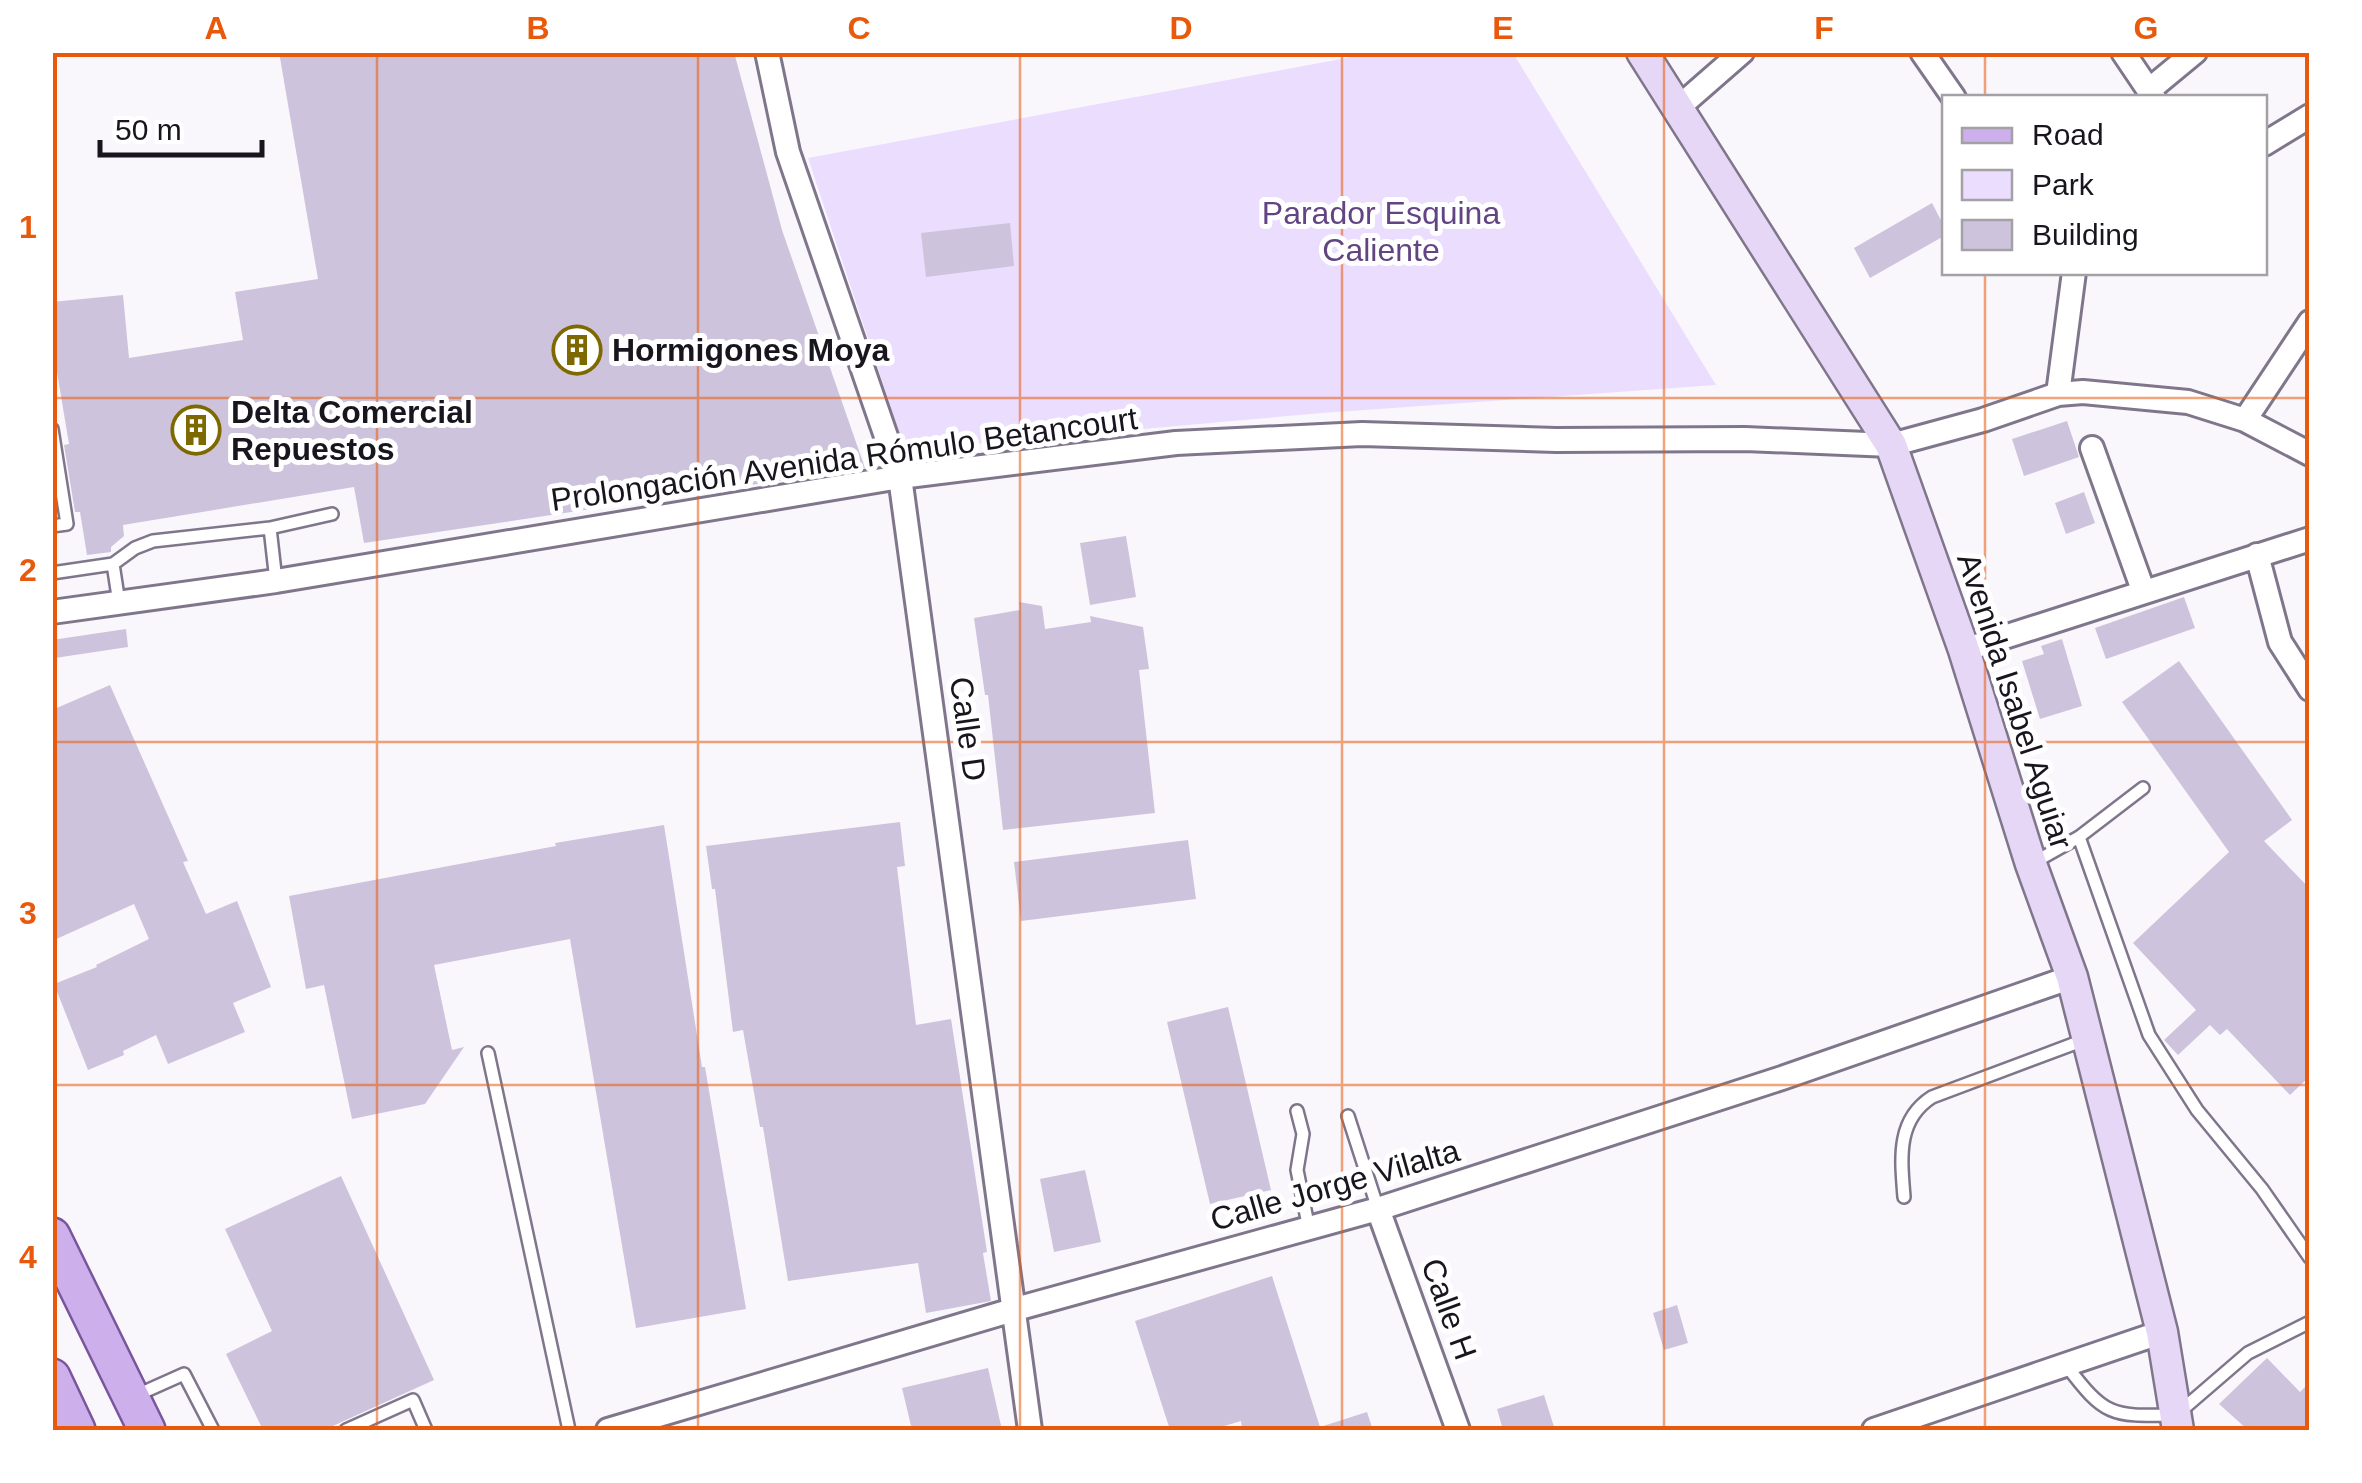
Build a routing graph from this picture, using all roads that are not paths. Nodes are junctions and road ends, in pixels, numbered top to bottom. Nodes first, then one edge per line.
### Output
1 (767, 52) edge
2 (1642, 52) edge
3 (1742, 52) edge
4 (1922, 52) edge
5 (2123, 52) edge
6 (2194, 52) edge
7 (2151, 94) edge
8 (1952, 95) edge
9 (1679, 106) junction
10 (2310, 116) edge
11 (2267, 142) edge
12 (2074, 275) edge
13 (2310, 322) edge
14 (2058, 394) junction
15 (2245, 420) junction
16 (52, 429) edge
17 (1891, 446) junction
18 (2092, 448) dead end
19 (2310, 454) edge
20 (900, 477) junction
21 (332, 514) dead end
22 (52, 526) edge
23 (270, 528) junction
24 (2310, 539) edge
25 (2258, 556) junction
26 (112, 564) junction
27 (52, 573) edge
28 (276, 581) junction
29 (2142, 590) junction
30 (120, 602) junction
31 (52, 612) edge
32 (1964, 650) junction
33 (2310, 689) edge
34 (2143, 788) dead end
35 (2078, 837) junction
36 (2032, 864) junction
37 (2072, 977) junction
38 (2088, 1038) junction
39 (488, 1053) dead end
40 (1298, 1111) dead end
41 (1348, 1116) dead end
42 (1904, 1198) dead end
43 (1378, 1210) junction
44 (1308, 1229) junction
45 (52, 1236) edge
46 (2310, 1258) edge
47 (1016, 1309) junction
48 (2310, 1322) edge
49 (2162, 1332) junction
50 (2066, 1365) junction
51 (52, 1377) edge
52 (131, 1397) junction
53 (2123, 1416) junction
54 (2177, 1423) edge
55 (77, 1430) edge
56 (148, 1430) edge
57 (214, 1430) edge
58 (346, 1430) edge
59 (426, 1430) edge
60 (569, 1430) edge
61 (608, 1430) edge
62 (1030, 1430) edge
63 (1458, 1430) edge
64 (1874, 1430) edge
65 (2124, 1430) edge

1 - 20 street, Calle D
2 - 9 main road, Avenida Isabel Aguiar
3 - 9 street
4 - 8 street
5 - 7 street
6 - 7 street
9 - 17 main road, Avenida Isabel Aguiar
10 - 11 street
12 - 14 street
13 - 15 street
14 - 15 street, Prolongación Avenida Rómulo Betancourt
14 - 17 street, Prolongación Avenida Rómulo Betancourt
15 - 19 street, Prolongación Avenida Rómulo Betancourt
16 - 22 lane
17 - 20 street, Prolongación Avenida Rómulo Betancourt
17 - 32 main road, Avenida Isabel Aguiar
18 - 29 street
20 - 28 street, Prolongación Avenida Rómulo Betancourt
20 - 47 street, Calle D
21 - 23 lane
23 - 26 lane
23 - 28 lane
24 - 25 street
25 - 29 street
25 - 33 street
26 - 27 lane
26 - 30 lane
28 - 30 street, Prolongación Avenida Rómulo Betancourt
29 - 32 street
30 - 31 street, Prolongación Avenida Rómulo Betancourt
32 - 36 main road, Avenida Isabel Aguiar
34 - 35 lane
35 - 36 lane
35 - 46 lane
36 - 37 main road, Avenida Isabel Aguiar
37 - 38 main road, Avenida Isabel Aguiar
37 - 43 street, Calle Jorge Vilalta
38 - 42 lane
38 - 49 main road, Avenida Isabel Aguiar
39 - 60 lane
40 - 44 lane
41 - 43 lane
43 - 44 street, Calle Jorge Vilalta
43 - 63 street, Calle H
44 - 47 street, Calle Jorge Vilalta
45 - 52 main road
47 - 61 street, Calle Jorge Vilalta
47 - 62 street, Calle D
48 - 54 lane
49 - 50 street
49 - 54 main road, Avenida Isabel Aguiar
50 - 53 lane
50 - 64 street
51 - 55 main road
52 - 56 main road
52 - 57 lane
53 - 54 lane
53 - 65 lane
58 - 59 lane

